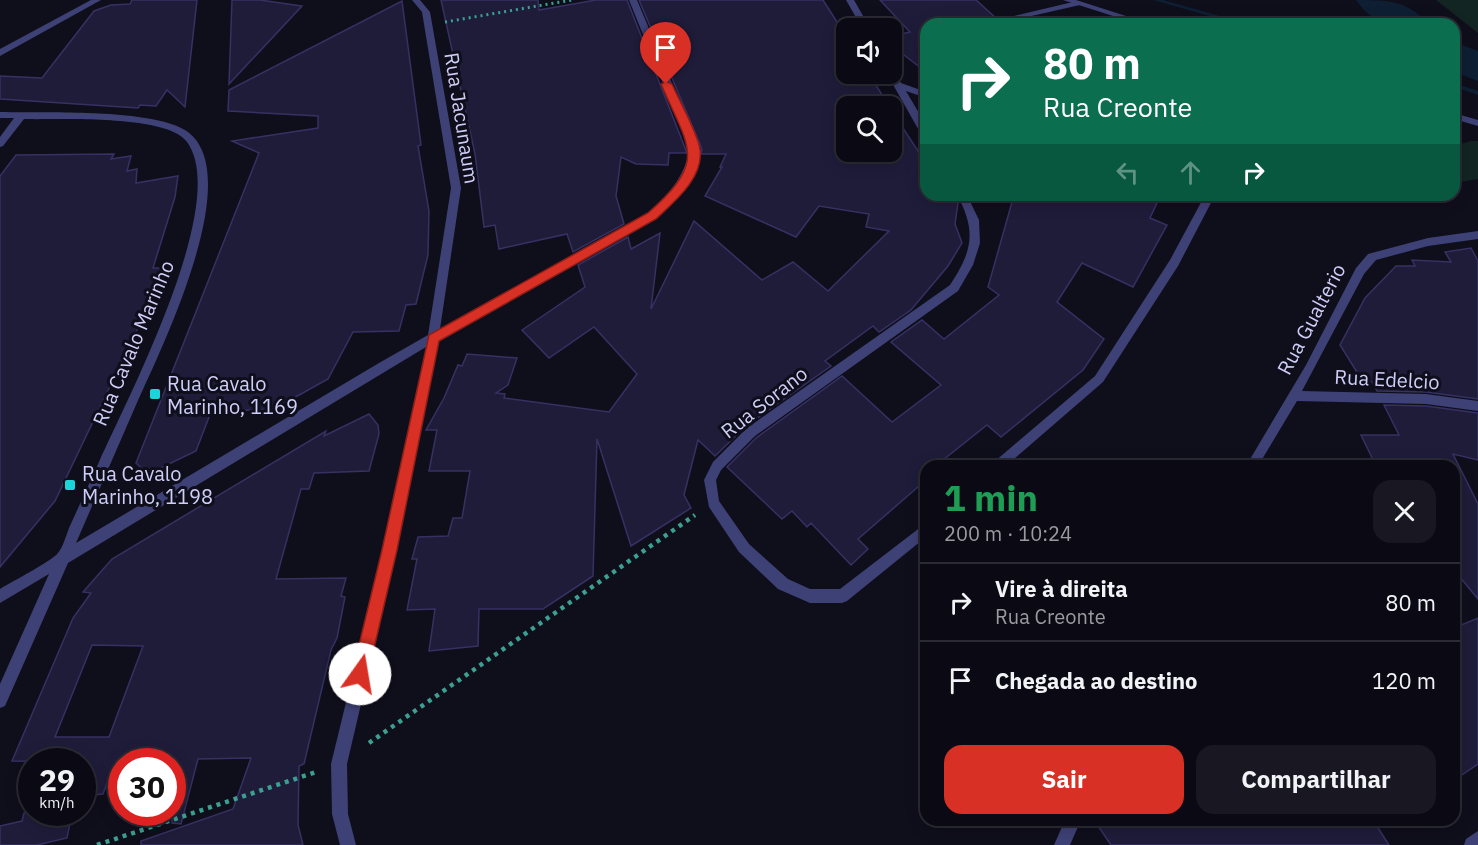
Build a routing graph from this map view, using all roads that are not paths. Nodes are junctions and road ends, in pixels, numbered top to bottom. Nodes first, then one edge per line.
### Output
1 (97, 0) edge
2 (416, 0) edge
3 (633, 0) edge
4 (850, 0) edge
5 (1067, 0) edge
6 (1077, 3) junction
7 (860, 18) edge
8 (1011, 18) edge
9 (1127, 18) edge
10 (0, 52) edge
11 (898, 85) joint
12 (920, 93) edge
13 (0, 115) edge
14 (20, 117) junction
15 (1460, 118) edge
16 (1475, 122) edge
17 (920, 124) edge
18 (1460, 126) edge
19 (0, 144) edge
20 (965, 201) edge
21 (1206, 201) edge
22 (1478, 235) edge
23 (433, 338) junction
24 (1293, 396) junction
25 (1478, 406) edge
26 (1005, 460) edge
27 (1256, 460) edge
28 (920, 534) edge
29 (62, 561) junction
30 (0, 596) edge
31 (0, 701) edge
32 (1070, 826) edge
33 (1478, 838) edge
34 (348, 845) edge
35 (1062, 845) edge
36 (1472, 845) edge

1 - 10 street
2 - 23 street, Rua Jacunaum
3 - 23 street
4 - 7 street
5 - 6 street
6 - 8 street
6 - 9 street
11 - 12 street
11 - 17 street
13 - 14 street, Rua Cavalo Marinho
14 - 19 street
14 - 29 street, Rua Cavalo Marinho
15 - 16 street
16 - 18 street
20 - 28 street, Rua Sorano
21 - 26 street
22 - 24 street, Rua Gualterio
23 - 29 street
23 - 34 street, Rua Jacunaum
24 - 25 street, Rua Edelcio
24 - 27 street, Rua Gualterio
29 - 30 street
29 - 31 street, Rua Cavalo Marinho
32 - 35 street
33 - 36 street

